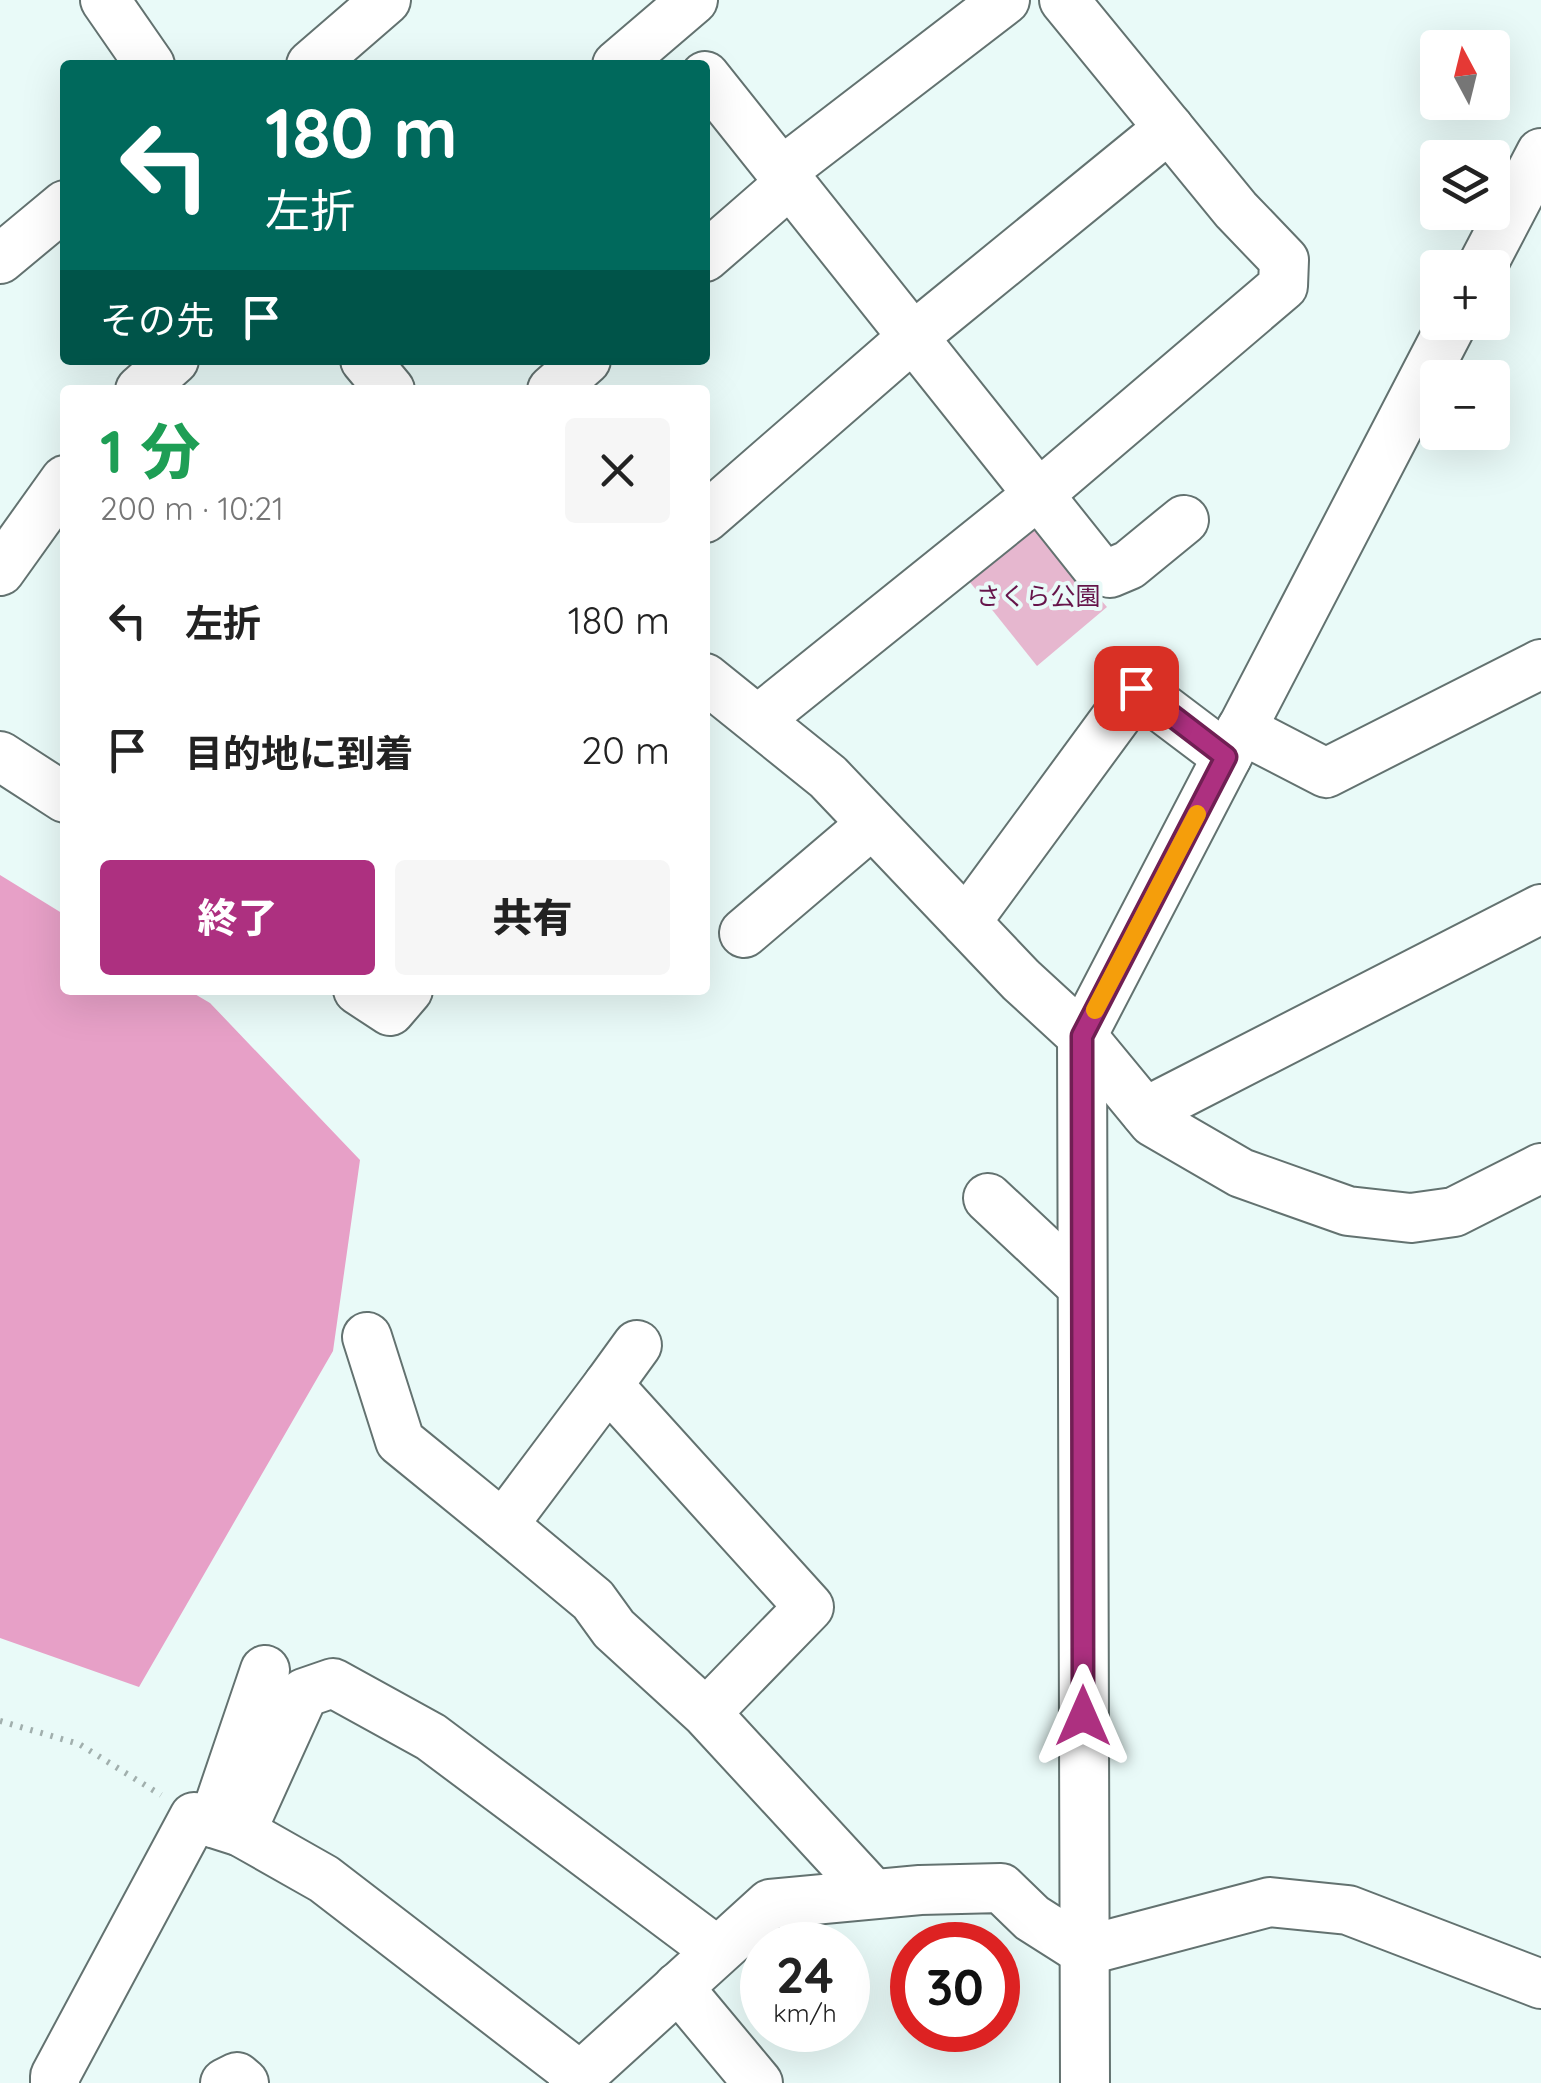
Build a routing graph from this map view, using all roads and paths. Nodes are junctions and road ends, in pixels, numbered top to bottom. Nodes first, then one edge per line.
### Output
1 (105, 0) edge
2 (386, 0) edge
3 (1005, 0) edge
4 (1064, 0) edge
5 (667, 8) edge
6 (147, 60) edge
7 (317, 60) edge
8 (621, 60) edge
9 (693, 60) edge
10 (710, 82) edge
11 (1169, 128) junction
12 (1541, 153) edge
13 (786, 178) junction
14 (60, 209) edge
15 (1491, 250) edge
16 (710, 252) edge
17 (0, 259) edge
18 (913, 337) junction
19 (1444, 340) edge
20 (168, 365) edge
21 (369, 365) edge
22 (580, 365) edge
23 (146, 385) edge
24 (386, 385) edge
25 (558, 385) edge
26 (1039, 494) junction
27 (60, 498) edge
28 (710, 514) edge
29 (1184, 520) dead end
30 (49, 536) edge
31 (0, 571) edge
32 (1541, 632) edge
33 (1541, 642) edge
34 (1541, 664) edge
35 (710, 682) edge
36 (759, 720) junction
37 (1234, 743) junction
38 (0, 756) edge
39 (60, 795) edge
40 (872, 824) junction
41 (1541, 909) edge
42 (966, 922) junction
43 (744, 934) dead end
44 (366, 995) edge
45 (404, 995) edge
46 (1082, 1036) junction
47 (1146, 1112) junction
48 (1541, 1168) edge
49 (988, 1198) dead end
50 (1081, 1286) junction
51 (367, 1337) dead end
52 (637, 1345) dead end
53 (608, 1385) junction
54 (503, 1525) junction
55 (265, 1670) dead end
56 (706, 1713) junction
57 (0, 1721) edge
58 (216, 1824) junction
59 (873, 1894) junction
60 (717, 1951) junction
61 (1084, 1951) junction
62 (1541, 1984) edge
63 (678, 1987) junction
64 (577, 2080) edge
65 (56, 2083) edge
66 (224, 2083) edge
67 (244, 2083) edge
68 (758, 2083) edge
69 (1085, 2083) edge

1 - 6 street
2 - 7 street
3 - 13 street
4 - 11 street
5 - 8 street
5 - 9 street
10 - 13 street
11 - 18 street
11 - 26 street
12 - 15 street
13 - 16 street
13 - 18 street
14 - 17 street
18 - 26 street
18 - 28 street
19 - 37 street
20 - 23 street
21 - 24 street
22 - 25 street
26 - 29 street
26 - 36 street
27 - 30 street
30 - 31 street
32 - 33 street
34 - 37 street
35 - 36 street
36 - 40 street
37 - 42 street
37 - 46 street
38 - 39 street
40 - 42 street
40 - 43 street
41 - 47 street
42 - 46 street
44 - 45 street
46 - 47 street
46 - 50 street
47 - 48 street
49 - 50 street
50 - 61 street
51 - 54 street
52 - 53 street
53 - 54 street
53 - 56 street
54 - 56 street
55 - 58 street
56 - 59 street
57 - 58 path
58 - 60 street
58 - 64 street
58 - 65 street
59 - 60 street
59 - 61 street
60 - 63 street
61 - 62 street
61 - 69 street
63 - 64 street
63 - 68 street
66 - 67 street

